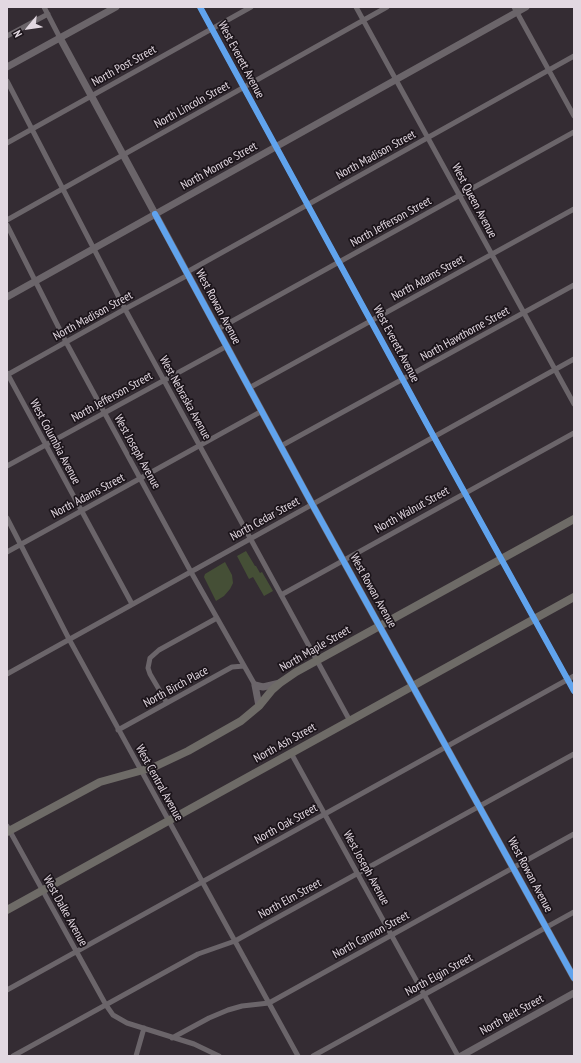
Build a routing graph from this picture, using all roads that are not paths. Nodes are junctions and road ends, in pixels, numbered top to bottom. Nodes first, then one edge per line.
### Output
1 (44, 7) edge
2 (116, 7) edge
3 (200, 7) edge
4 (251, 7) edge
5 (356, 7) edge
6 (387, 7) edge
7 (526, 7) edge
8 (515, 10) edge
9 (48, 14) junction
10 (364, 20) junction
11 (212, 28) junction
12 (7, 36) edge
13 (60, 38) junction
14 (574, 56) edge
15 (7, 67) edge
16 (549, 70) junction
17 (397, 79) junction
18 (7, 81) edge
19 (244, 88) junction
20 (92, 96) junction
21 (574, 116) edge
22 (32, 129) junction
23 (574, 132) edge
24 (428, 138) junction
25 (7, 143) edge
26 (276, 147) junction
27 (123, 155) junction
28 (63, 188) junction
29 (459, 195) junction
30 (307, 205) junction
31 (574, 209) edge
32 (155, 214) junction
33 (7, 220) edge
34 (7, 226) edge
35 (94, 248) junction
36 (491, 254) junction
37 (339, 262) junction
38 (188, 274) junction
39 (35, 281) junction
40 (574, 285) edge
41 (7, 297) edge
42 (125, 309) junction
43 (524, 313) junction
44 (371, 321) junction
45 (218, 329) junction
46 (66, 342) junction
47 (227, 346) junction
48 (574, 359) edge
49 (555, 369) junction
50 (7, 374) edge
51 (164, 380) junction
52 (402, 380) junction
53 (250, 388) junction
54 (574, 404) edge
55 (262, 411) junction
56 (105, 413) junction
57 (574, 432) edge
58 (434, 437) junction
59 (46, 445) junction
60 (200, 446) junction
61 (281, 446) junction
62 (7, 466) edge
63 (141, 479) junction
64 (465, 493) junction
65 (312, 504) junction
66 (81, 511) junction
67 (7, 518) edge
68 (574, 519) edge
69 (250, 539) junction
70 (20, 544) junction
71 (7, 552) edge
72 (501, 559) junction
73 (343, 560) junction
74 (191, 572) junction
75 (281, 595) junction
76 (574, 597) edge
77 (132, 604) junction
78 (216, 618) junction
79 (534, 619) junction
80 (380, 626) junction
81 (69, 639) junction
82 (317, 661) junction
83 (244, 666) junction
84 (7, 674) edge
85 (574, 676) edge
86 (567, 679) junction
87 (280, 683) junction
88 (255, 685) junction
89 (413, 686) junction
90 (574, 691) edge
91 (166, 703) junction
92 (259, 706) junction
93 (350, 721) junction
94 (118, 730) junction
95 (446, 747) junction
96 (291, 753) junction
97 (574, 754) edge
98 (142, 771) junction
99 (480, 806) junction
100 (325, 813) junction
101 (169, 821) junction
102 (8, 829) edge
103 (574, 834) edge
104 (513, 868) junction
105 (358, 874) junction
106 (202, 881) junction
107 (42, 891) junction
108 (7, 910) edge
109 (574, 912) edge
110 (546, 928) junction
111 (391, 935) junction
112 (235, 941) junction
113 (76, 951) junction
114 (574, 978) edge
115 (7, 990) edge
116 (574, 993) edge
117 (424, 995) junction
118 (269, 1003) junction
119 (106, 1005) junction
120 (144, 1028) junction
121 (172, 1038) junction
122 (13, 1056) edge
123 (136, 1056) edge
124 (219, 1056) edge
125 (298, 1056) edge
126 (313, 1056) edge
127 (460, 1056) edge

1 - 9 street, West Rowan Avenue
2 - 13 street
3 - 11 street, West Everett Avenue
4 - 11 street, North Post Street
5 - 10 street, West Queen Avenue
6 - 10 street, North Lincoln Street
7 - 8 street, North Monroe Street
8 - 16 street
8 - 17 street, North Monroe Street
9 - 12 street
9 - 13 street, West Rowan Avenue
10 - 17 street, West Queen Avenue
10 - 19 street, North Lincoln Street
11 - 19 street, West Everett Avenue
11 - 20 street, North Post Street
13 - 15 street
13 - 20 street, West Rowan Avenue
14 - 16 street, North Madison Street
16 - 21 street
16 - 24 street, North Madison Street
17 - 24 street, West Queen Avenue
17 - 26 street, North Monroe Street
18 - 22 street, West Nebraska Avenue
19 - 26 street, West Everett Avenue
19 - 27 street, North Lincoln Street
20 - 22 street, North Post Street
20 - 27 street, West Rowan Avenue
22 - 25 street, North Post Street
22 - 28 street, West Nebraska Avenue
23 - 29 street, North Jefferson Street
24 - 29 street, West Queen Avenue
24 - 30 street, North Madison Street
26 - 30 street, West Everett Avenue
26 - 32 street, North Monroe Street
27 - 28 street, North Lincoln Street
27 - 32 street, West Rowan Avenue
28 - 33 street, North Lincoln Street
28 - 35 street, West Nebraska Avenue
29 - 36 street, West Queen Avenue
29 - 37 street, North Jefferson Street
30 - 37 street, West Everett Avenue
30 - 38 street, North Madison Street
31 - 36 street, North Adams Street
32 - 35 street, North Monroe Street
32 - 38 street, West Rowan Avenue
34 - 39 street, West Joseph Avenue
35 - 39 street, North Monroe Street
35 - 42 street, West Nebraska Avenue
36 - 43 street, West Queen Avenue
36 - 44 street, North Adams Street
37 - 44 street, West Everett Avenue
37 - 45 street, North Jefferson Street
38 - 42 street, North Madison Street
38 - 45 street, West Rowan Avenue
39 - 41 street, North Monroe Street
39 - 46 street, West Joseph Avenue
40 - 43 street, North Hawthorne Street
42 - 46 street, North Madison Street
42 - 51 street, West Nebraska Avenue
43 - 49 street, West Queen Avenue
43 - 52 street, North Hawthorne Street
44 - 52 street, West Everett Avenue
44 - 53 street, North Adams Street
45 - 47 street, West Rowan Avenue
46 - 50 street, North Madison Street
46 - 56 street, West Joseph Avenue
47 - 51 street, North Jefferson Street
47 - 53 street, West Rowan Avenue
48 - 49 street, North Cedar Street
49 - 54 street, West Queen Avenue
49 - 58 street, North Cedar Street
50 - 59 street, West Columbia Avenue
51 - 56 street, North Jefferson Street
51 - 60 street, West Nebraska Avenue
52 - 58 street, West Everett Avenue
52 - 61 street, North Hawthorne Street
53 - 55 street, West Rowan Avenue
55 - 60 street, North Adams Street
55 - 61 street, West Rowan Avenue
56 - 59 street, North Jefferson Street
56 - 63 street, West Joseph Avenue
57 - 64 street, North Walnut Street
58 - 64 street, West Everett Avenue
58 - 65 street, North Cedar Street
59 - 62 street, North Jefferson Street
59 - 66 street, West Columbia Avenue
60 - 63 street, North Adams Street
60 - 69 street, West Nebraska Avenue
61 - 65 street, West Rowan Avenue
63 - 66 street, North Adams Street
63 - 74 street, West Joseph Avenue
64 - 72 street, West Everett Avenue
64 - 73 street, North Walnut Street
65 - 69 street, North Cedar Street
65 - 73 street, West Rowan Avenue
66 - 70 street, North Adams Street
66 - 77 street, West Columbia Avenue
67 - 70 street, West Central Avenue
68 - 72 main road, North Maple Street
69 - 74 street, North Cedar Street
69 - 75 street, West Nebraska Avenue
70 - 71 street, North Adams Street
70 - 81 street, West Central Avenue
72 - 79 street, West Everett Avenue
72 - 80 main road, North Maple Street
73 - 75 street, North Walnut Street
73 - 80 street, West Rowan Avenue
74 - 77 street, North Cedar Street
74 - 78 street, West Joseph Avenue
75 - 82 street, West Nebraska Avenue
76 - 79 main road, North Ash Street
77 - 81 street, North Cedar Street
78 - 83 street, West Joseph Avenue
78 - 91 street
79 - 86 street, West Everett Avenue
79 - 89 main road, North Ash Street
80 - 82 main road, North Maple Street
80 - 89 street, West Rowan Avenue
81 - 84 street, North Cedar Street
81 - 94 street, West Central Avenue
82 - 87 main road, North Maple Street
82 - 93 street, West Nebraska Avenue
83 - 88 street, West Joseph Avenue
83 - 91 street, North Birch Place
85 - 86 street, North Oak Street
86 - 90 street, West Everett Avenue
86 - 95 street, North Oak Street
87 - 88 street
87 - 92 main road, North Maple Street
88 - 92 street
89 - 93 main road, North Ash Street
89 - 95 street, West Rowan Avenue
91 - 94 street, North Birch Place
92 - 98 main road, North Maple Street
93 - 96 main road, North Ash Street
94 - 98 street, West Central Avenue
95 - 99 street, West Rowan Avenue
95 - 100 street, North Oak Street
96 - 100 street, West Joseph Avenue
96 - 101 main road, North Ash Street
97 - 99 street, North Elm Street
98 - 101 street, West Central Avenue
98 - 102 main road, North Maple Street
99 - 104 street, West Rowan Avenue
99 - 105 street, North Elm Street
100 - 105 street, West Joseph Avenue
100 - 106 street, North Oak Street
101 - 106 street, West Central Avenue
101 - 107 main road, North Ash Street
102 - 107 street, West Dalke Avenue
103 - 104 street, North Cannon Street
104 - 110 street, West Rowan Avenue
104 - 111 street, North Cannon Street
105 - 111 street, West Joseph Avenue
105 - 112 street, North Elm Street
106 - 112 street, West Central Avenue
106 - 113 street, North Oak Street
107 - 108 main road, North Ash Street
107 - 113 street, West Dalke Avenue
109 - 110 street, North Elgin Street
110 - 114 street, West Rowan Avenue
110 - 117 street, North Elgin Street
111 - 117 street, West Joseph Avenue
111 - 118 street, North Cannon Street
112 - 118 street, West Central Avenue
112 - 119 street, North Elm Street
113 - 115 street, North Oak Street
113 - 119 street, West Dalke Avenue
116 - 127 street, North Belt Street
117 - 126 street, North Elgin Street
117 - 127 street, West Joseph Avenue
118 - 121 street, North Cannon Street
118 - 125 street, West Central Avenue
119 - 120 street, West Dalke Avenue
119 - 122 street, North Elm Street
120 - 121 street, West Dalke Avenue
120 - 123 street
121 - 124 street, West Dalke Avenue

